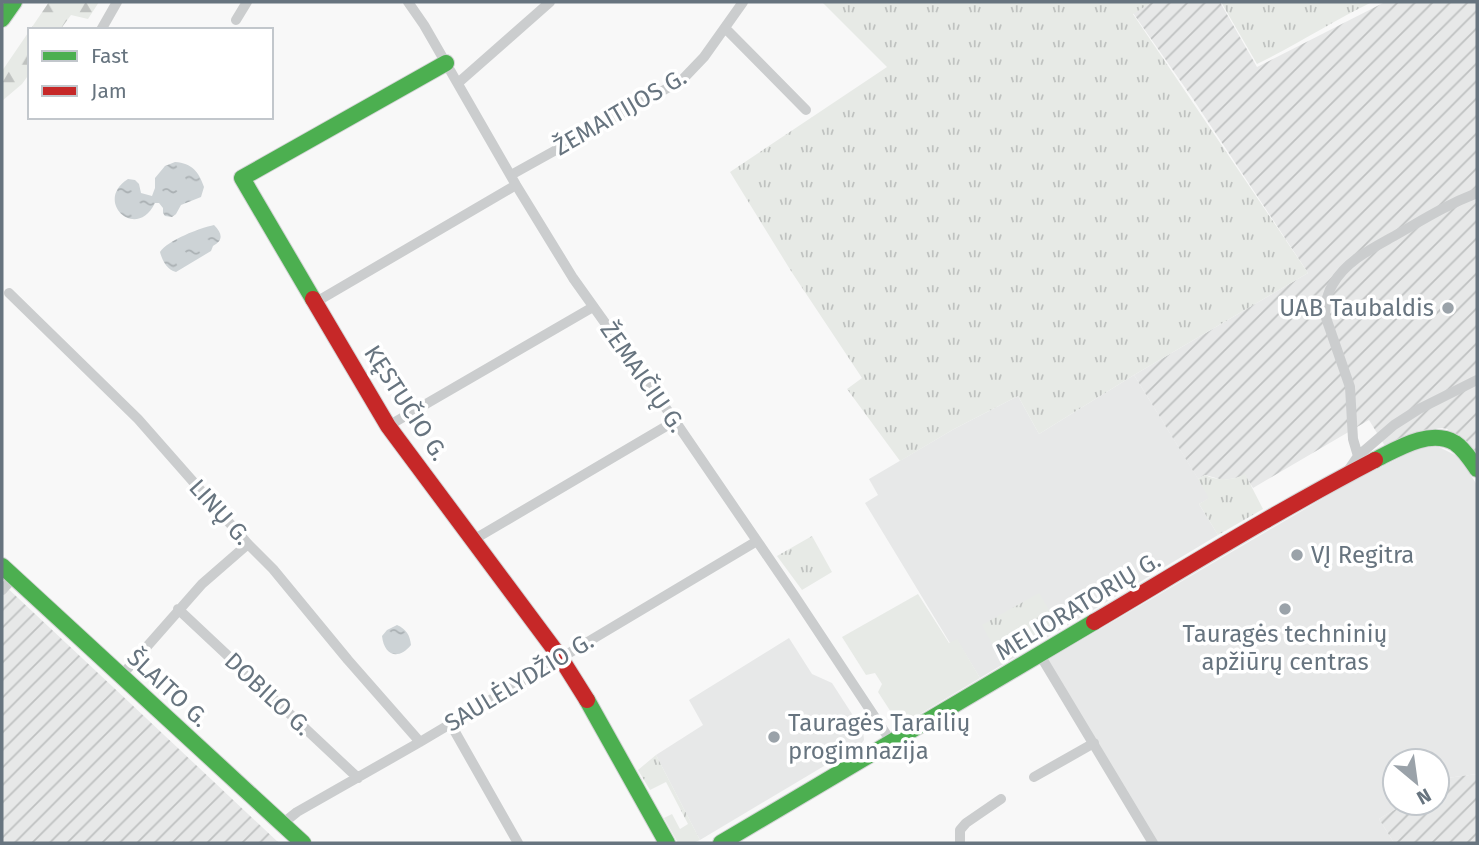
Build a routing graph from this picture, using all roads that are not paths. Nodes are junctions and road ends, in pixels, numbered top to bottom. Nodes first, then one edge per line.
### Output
1 (13, 2) edge
2 (117, 2) edge
3 (247, 2) edge
4 (408, 2) edge
5 (550, 2) edge
6 (743, 2) edge
7 (2, 19) edge
8 (236, 20) dead end
9 (102, 28) edge
10 (725, 28) junction
11 (446, 62) junction
12 (458, 83) junction
13 (806, 110) dead end
14 (513, 180) junction
15 (1477, 193) edge
16 (9, 293) dead end
17 (316, 302) junction
18 (593, 307) junction
19 (1477, 380) edge
20 (675, 421) junction
21 (388, 426) junction
22 (1358, 456) junction
23 (1477, 469) edge
24 (1343, 477) junction
25 (473, 540) junction
26 (757, 541) junction
27 (248, 544) junction
28 (8, 572) edge
29 (2, 590) edge
30 (178, 609) junction
31 (1040, 655) junction
32 (561, 657) junction
33 (121, 676) junction
34 (450, 723) junction
35 (420, 741) junction
36 (892, 743) junction
37 (1094, 743) junction
38 (1034, 777) dead end
39 (358, 778) junction
40 (1001, 799) dead end
41 (282, 824) junction
42 (303, 843) edge
43 (518, 843) edge
44 (667, 843) edge
45 (721, 843) edge
46 (960, 843) edge
47 (1153, 843) edge

1 - 7 main road
2 - 9 street
3 - 8 street
4 - 11 street, ŽEMAIČIŲ G.
5 - 12 street
6 - 10 street, ŽEMAITIJOS G.
10 - 13 street
10 - 14 street, ŽEMAITIJOS G.
11 - 12 street, ŽEMAIČIŲ G.
11 - 17 main road, KĘSTUČIO G.
12 - 14 street, ŽEMAIČIŲ G.
14 - 17 street, ŽEMAITIJOS G.
14 - 18 street, ŽEMAIČIŲ G.
15 - 22 street
16 - 27 street, LINŲ G.
17 - 21 main road, KĘSTUČIO G.
18 - 20 street, ŽEMAIČIŲ G.
18 - 21 street
19 - 22 street
20 - 25 street
20 - 26 street, ŽEMAIČIŲ G.
21 - 25 main road, KĘSTUČIO G.
22 - 24 street
23 - 24 main road, MELIORATORIŲ G.
24 - 31 main road, MELIORATORIŲ G.
25 - 32 main road, KĘSTUČIO G.
26 - 32 street, SAULĖLYDŽIO G.
26 - 36 street, ŽEMAIČIŲ G.
27 - 30 street
27 - 35 street, LINŲ G.
28 - 29 street
28 - 33 main road, ŠLAITO G.
30 - 33 street
30 - 39 street, DOBILO G.
31 - 36 main road, MELIORATORIŲ G.
31 - 37 street
32 - 34 street, SAULĖLYDŽIO G.
32 - 44 main road, KĘSTUČIO G.
33 - 41 main road, ŠLAITO G.
34 - 35 street, SAULĖLYDŽIO G.
34 - 43 street
35 - 39 street, SAULĖLYDŽIO G.
36 - 45 main road, MELIORATORIŲ G.
37 - 38 street
37 - 47 street
39 - 41 street, SAULĖLYDŽIO G.
40 - 46 street
41 - 42 main road, ŠLAITO G.

